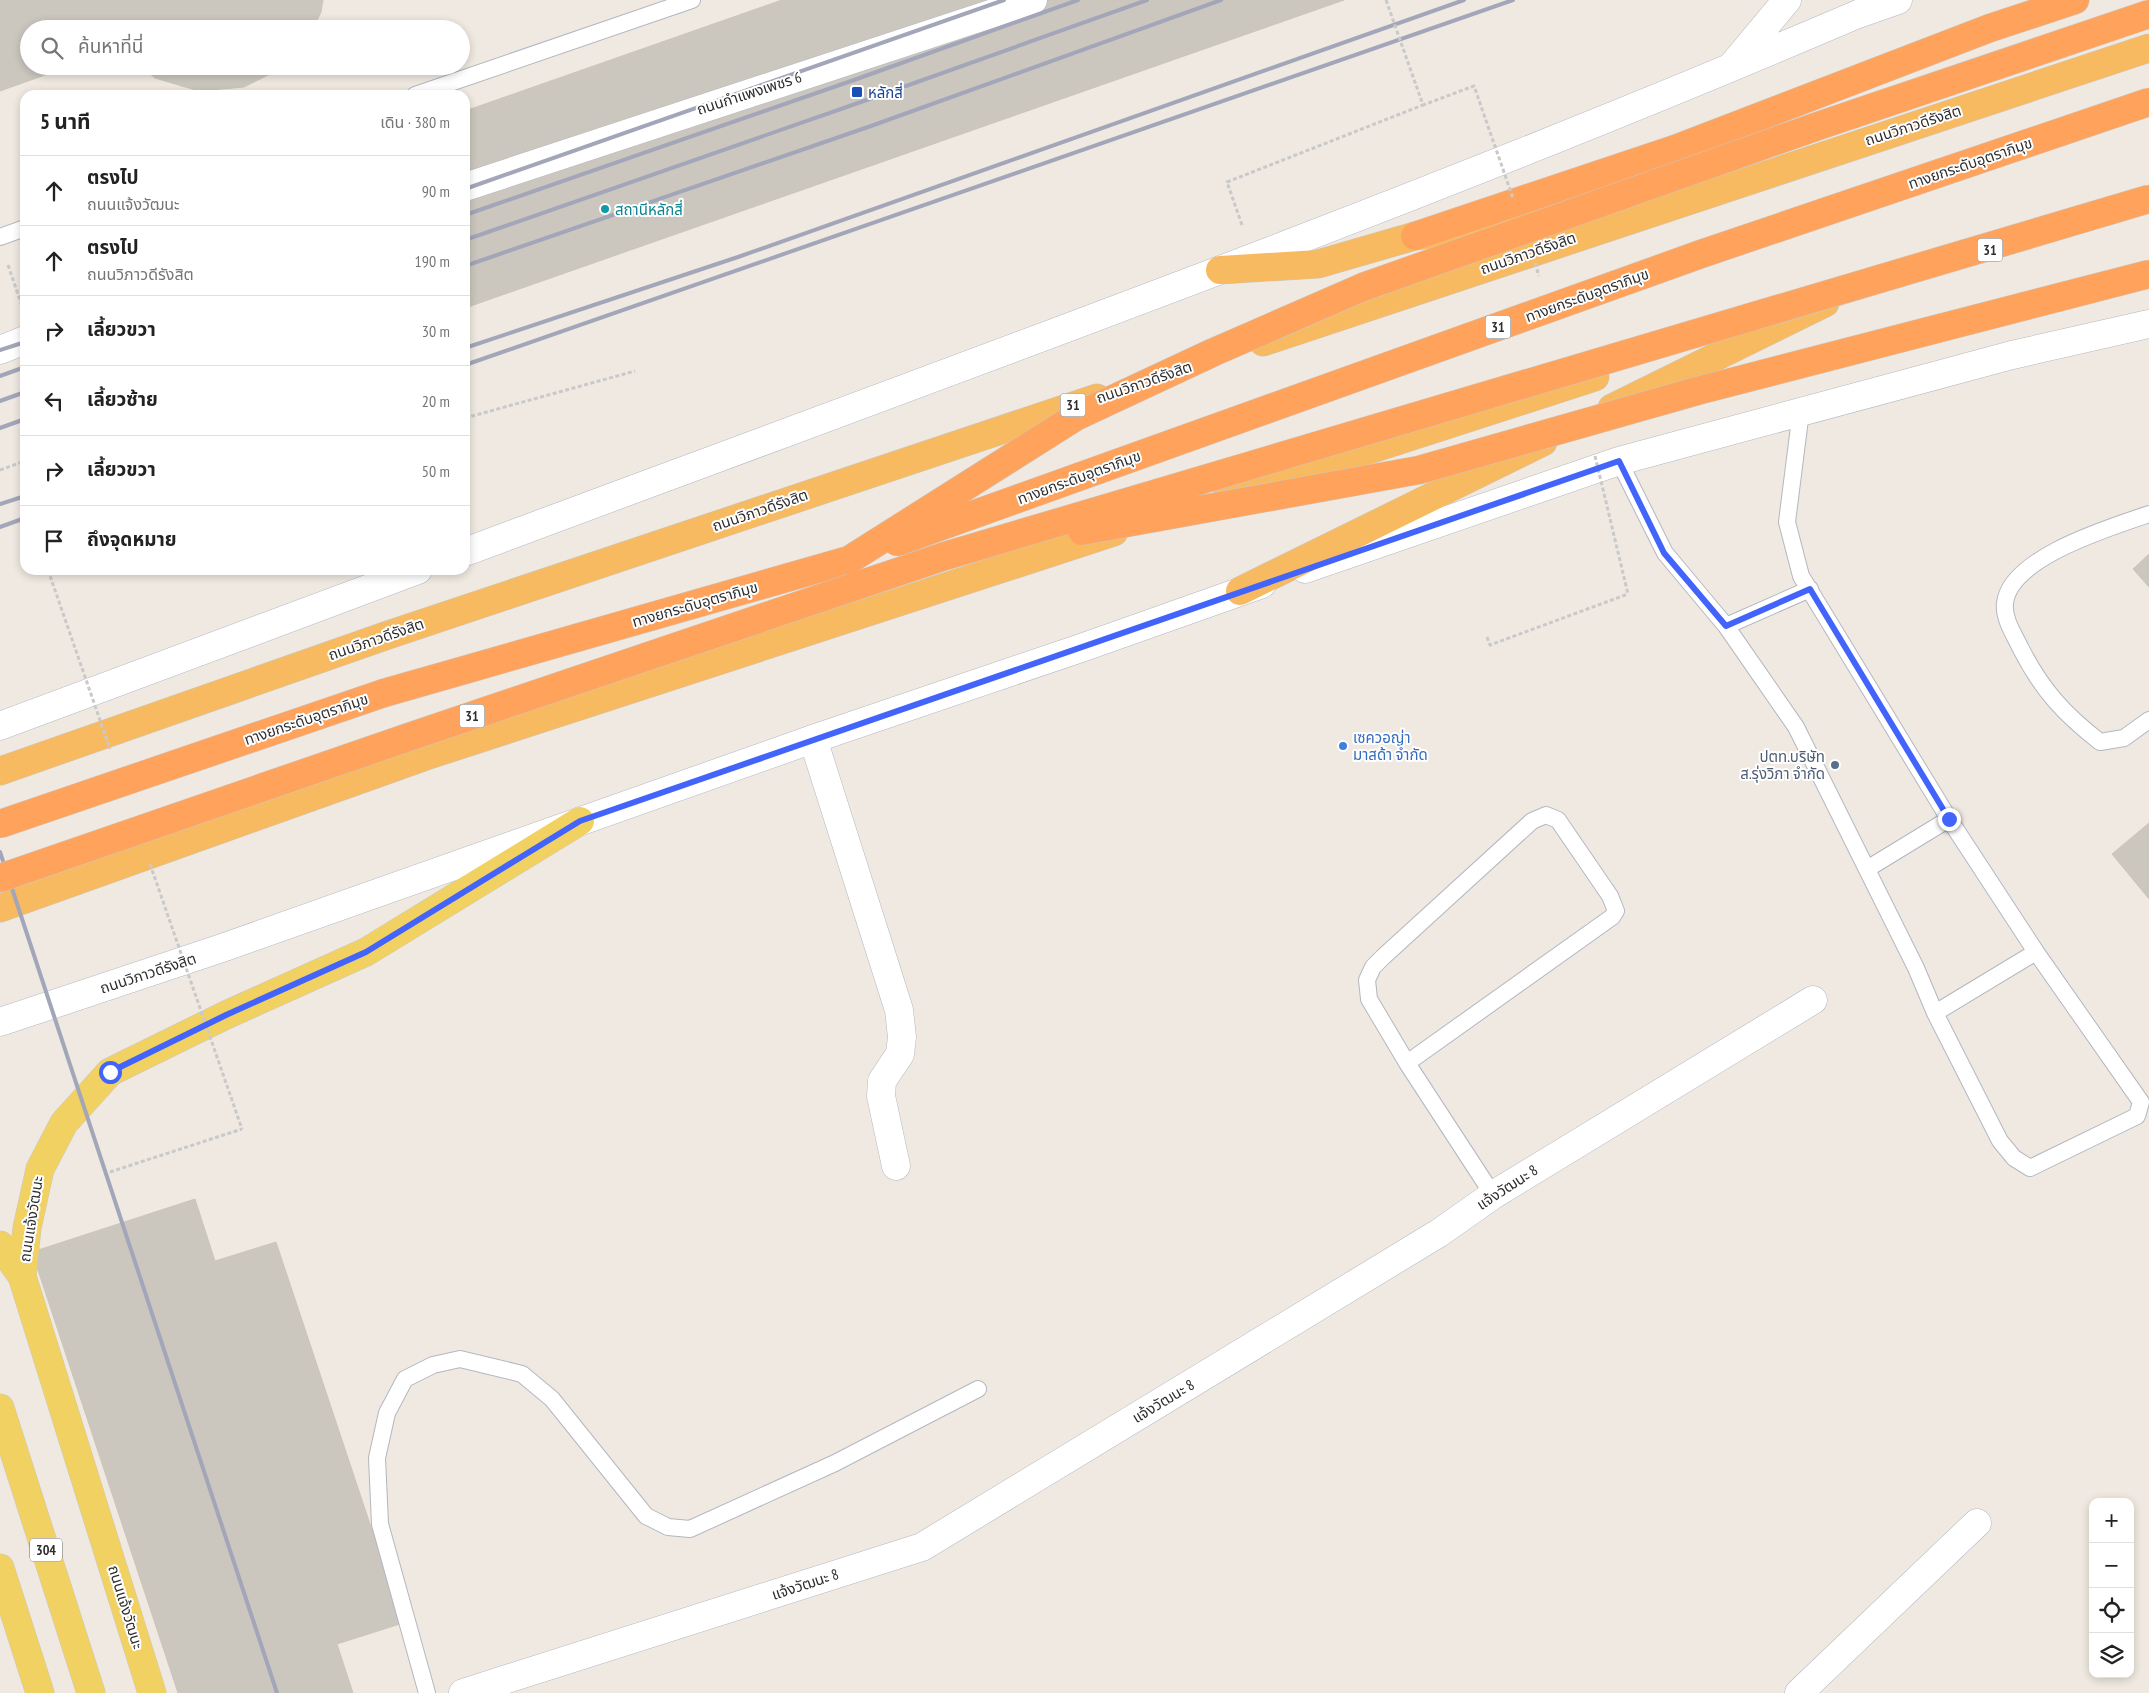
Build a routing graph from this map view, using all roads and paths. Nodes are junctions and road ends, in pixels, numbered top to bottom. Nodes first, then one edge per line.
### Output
1 (692, 0) edge
2 (1032, 0) edge
3 (1386, 0) edge
4 (1787, 0) edge
5 (1898, 0) edge
6 (2075, 0) edge
7 (2149, 14) edge
8 (2149, 48) edge
9 (1729, 69) junction
10 (430, 90) edge
11 (2149, 102) edge
12 (1423, 105) junction
13 (470, 184) edge
14 (1513, 198) dead end
15 (2149, 200) edge
16 (1672, 205) junction
17 (20, 230) edge
18 (1415, 236) junction
19 (0, 237) edge
20 (1532, 255) dead end
21 (1254, 256) junction
22 (6, 259) dead end
23 (1220, 270) junction
24 (2149, 274) edge
25 (1542, 283) dead end
26 (20, 299) edge
27 (1831, 300) junction
28 (2149, 324) edge
29 (20, 342) edge
30 (0, 350) edge
31 (635, 371) dead end
32 (1800, 411) junction
33 (470, 417) edge
34 (1607, 457) junction
35 (20, 463) edge
36 (0, 470) edge
37 (2149, 514) edge
38 (470, 550) edge
39 (945, 556) junction
40 (849, 560) junction
41 (405, 575) edge
42 (1810, 589) junction
43 (1240, 592) junction
44 (1726, 626) junction
45 (1487, 637) dead end
46 (2149, 720) edge
47 (0, 726) edge
48 (813, 739) junction
49 (0, 771) edge
50 (1949, 819) junction
51 (580, 821) junction
52 (0, 824) edge
53 (1867, 869) junction
54 (0, 878) edge
55 (0, 908) edge
56 (2036, 952) junction
57 (1813, 1000) dead end
58 (1935, 1013) junction
59 (0, 1022) edge
60 (1407, 1064) junction
61 (242, 1128) dead end
62 (896, 1166) dead end
63 (110, 1172) dead end
64 (1492, 1195) junction
65 (0, 1245) edge
66 (22, 1276) junction
67 (978, 1389) dead end
68 (0, 1408) edge
69 (1977, 1523) dead end
70 (0, 1568) edge
71 (40, 1693) edge
72 (92, 1693) edge
73 (152, 1693) edge
74 (427, 1693) edge
75 (463, 1693) edge
76 (1798, 1693) edge

1 - 10 lane
2 - 13 main road, ถนนกำแพงเพชร 6
3 - 12 path, bridge
4 - 9 main road
5 - 9 main road
6 - 18 highway
7 - 40 highway, bridge
8 - 16 highway, ถนนวิภาวดีรังสิต / 31
9 - 21 main road
11 - 40 highway, ทางยกระดับอุตราภิมุข / 31, bridge
12 - 14 path, bridge
12 - 21 path
15 - 27 highway, 31
15 - 39 highway, 31, bridge
16 - 18 highway
16 - 49 highway, ถนนวิภาวดีรังสิต / 31
17 - 19 lane
18 - 23 highway
20 - 25 path, bridge
21 - 23 main road
22 - 26 path
23 - 38 main road
24 - 39 highway, bridge
27 - 43 highway
27 - 55 highway, 31
28 - 32 main road, ถนนวิภาวดีรังสิต
29 - 30 main road
31 - 33 path
32 - 34 main road, ถนนวิภาวดีรังสิต
32 - 42 lane
34 - 43 main road, ถนนวิภาวดีรังสิต
34 - 44 lane
34 - 45 path, bridge
35 - 36 path
37 - 46 lane
39 - 54 highway, 31, bridge
40 - 52 highway, ทางยกระดับอุตราภิมุข / 31, bridge
41 - 47 main road
42 - 44 lane
42 - 50 lane
43 - 48 main road, ถนนวิภาวดีรังสิต
44 - 53 lane
48 - 51 main road, ถนนวิภาวดีรังสิต
48 - 62 main road
50 - 53 lane
50 - 56 lane
51 - 59 main road, ถนนวิภาวดีรังสิต
51 - 66 main road, ถนนแจ้งวัฒนะ
53 - 58 lane
56 - 58 lane
56 - 58 lane
57 - 64 main road, แจ้งวัฒนะ 8
60 - 60 lane
60 - 64 lane
61 - 63 path
64 - 75 main road, แจ้งวัฒนะ 8
65 - 66 main road
66 - 73 main road, ถนนแจ้งวัฒนะ
67 - 74 lane
68 - 72 main road, 304
69 - 76 main road
70 - 71 main road

